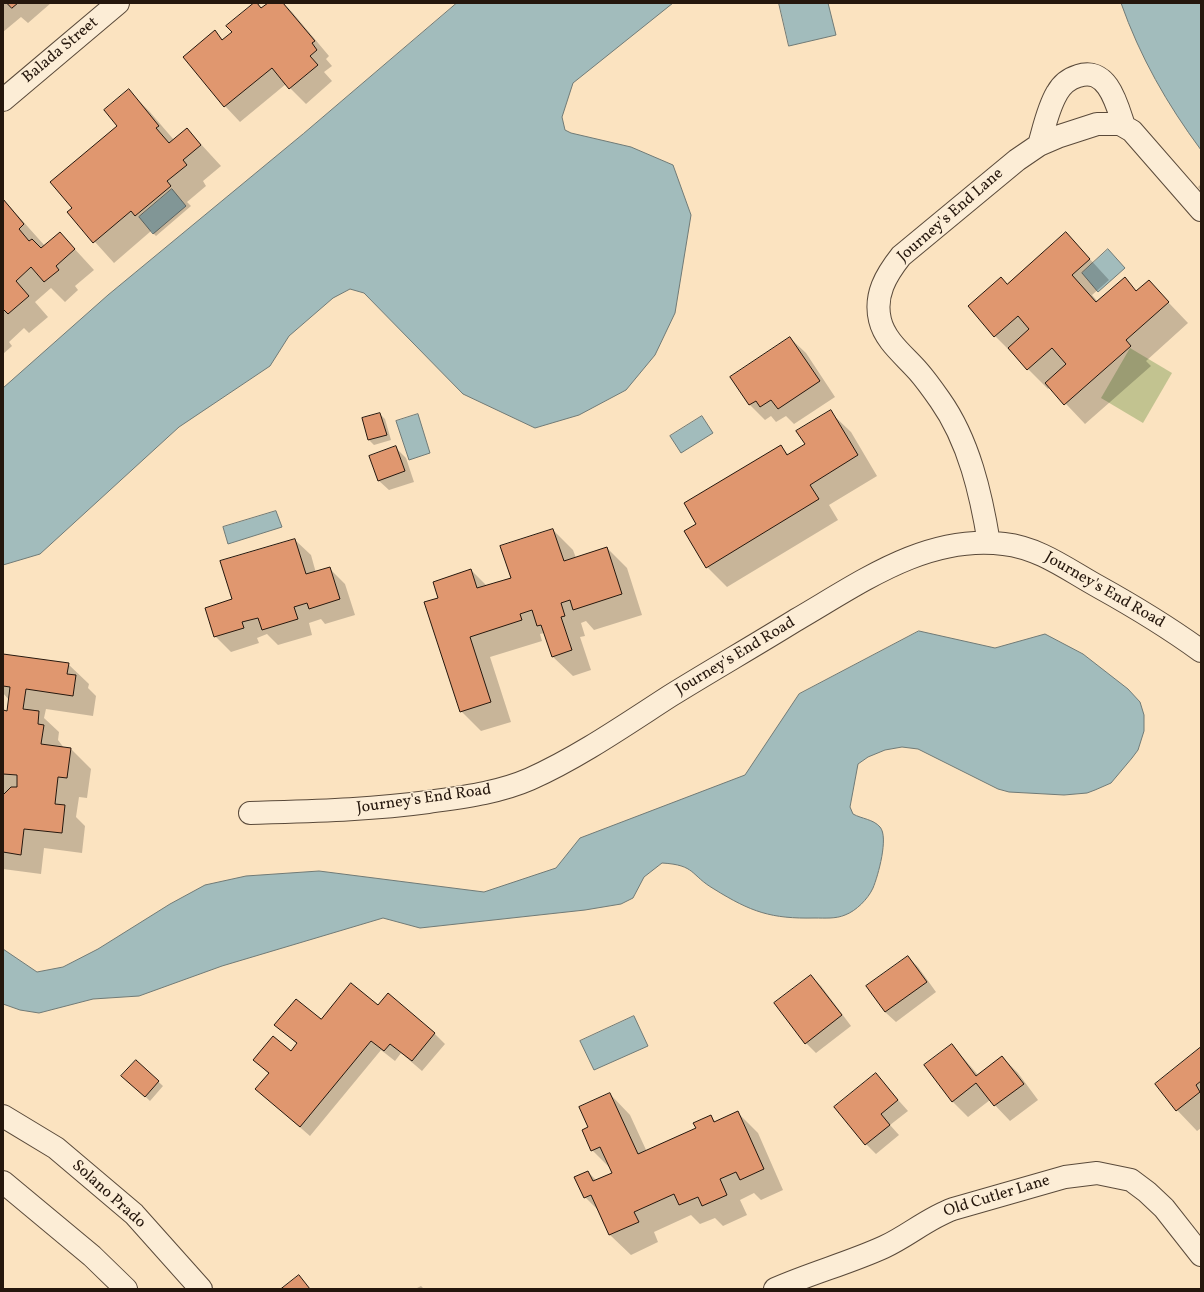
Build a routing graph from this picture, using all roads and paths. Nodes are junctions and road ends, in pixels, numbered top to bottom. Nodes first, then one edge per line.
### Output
1 (118, 3) edge
2 (3, 100) edge
3 (1124, 126) junction
4 (1039, 145) junction
5 (1201, 210) edge
6 (989, 543) junction
7 (1201, 651) edge
8 (250, 813) dead end
9 (3, 1116) edge
10 (3, 1182) edge
11 (1201, 1255) edge
12 (191, 1286) edge
13 (126, 1289) edge
14 (776, 1289) edge

1 - 2 street, Balada Street
3 - 4 street, Journey's End Lane
3 - 4 street
3 - 5 street
4 - 6 street, Journey's End Lane
6 - 7 street, Journey's End Road
6 - 8 street, Journey's End Road
9 - 12 street, Solano Prado
10 - 13 street
11 - 14 street, Old Cutler Lane

